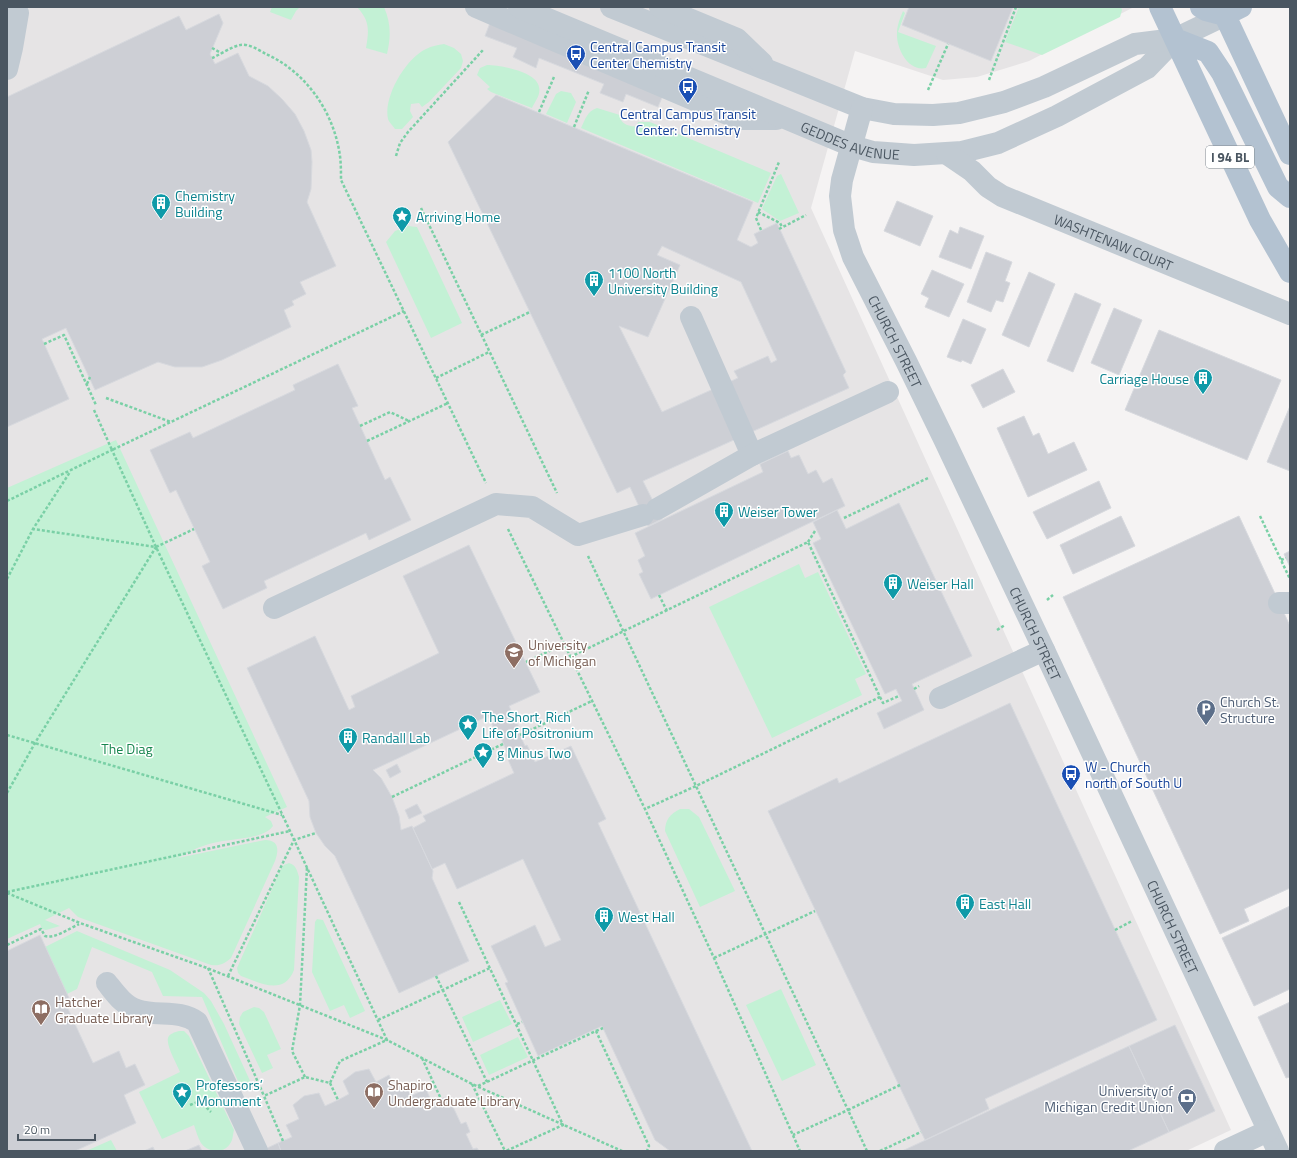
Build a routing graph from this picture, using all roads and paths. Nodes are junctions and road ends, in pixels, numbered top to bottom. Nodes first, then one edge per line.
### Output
1 (476, 7) edge
2 (519, 7) edge
3 (612, 7) edge
4 (660, 7) edge
5 (1016, 7) edge
6 (1160, 7) edge
7 (1201, 7) edge
8 (1229, 10) edge
9 (19, 13) edge
10 (1175, 39) junction
11 (948, 44) dead end
12 (212, 48) dead end
13 (484, 50) dead end
14 (222, 54) junction
15 (212, 58) dead end
16 (7, 69) edge
17 (772, 72) junction
18 (554, 77) dead end
19 (988, 84) dead end
20 (589, 90) dead end
21 (928, 90) dead end
22 (862, 108) junction
23 (539, 112) dead end
24 (787, 119) junction
25 (574, 127) dead end
26 (852, 146) junction
27 (947, 154) junction
28 (1290, 154) edge
29 (396, 156) dead end
30 (779, 162) dead end
31 (1290, 197) edge
32 (758, 212) junction
33 (806, 215) dead end
34 (761, 230) dead end
35 (1290, 272) edge
36 (404, 312) junction
37 (530, 312) dead end
38 (1290, 314) edge
39 (691, 317) dead end
40 (481, 335) dead end
41 (44, 344) dead end
42 (489, 352) dead end
43 (90, 377) dead end
44 (436, 378) junction
45 (87, 385) junction
46 (888, 392) dead end
47 (106, 398) dead end
48 (448, 403) junction
49 (96, 405) dead end
50 (94, 410) dead end
51 (409, 421) junction
52 (171, 422) junction
53 (360, 426) dead end
54 (367, 441) dead end
55 (112, 450) junction
56 (752, 455) junction
57 (70, 471) junction
58 (928, 478) dead end
59 (7, 501) edge
60 (496, 504) junction
61 (1260, 516) dead end
62 (844, 518) dead end
63 (33, 529) junction
64 (194, 529) dead end
65 (815, 531) dead end
66 (808, 542) junction
67 (156, 547) junction
68 (1286, 558) dead end
69 (1281, 560) junction
70 (7, 579) edge
71 (1290, 580) edge
72 (659, 595) dead end
73 (274, 608) dead end
74 (667, 611) junction
75 (564, 644) junction
76 (1044, 650) junction
77 (570, 657) junction
78 (526, 662) dead end
79 (899, 696) dead end
80 (880, 697) junction
81 (940, 698) dead end
82 (592, 701) junction
83 (7, 735) edge
84 (520, 735) dead end
85 (35, 743) junction
86 (503, 744) dead end
87 (696, 786) junction
88 (7, 793) edge
89 (392, 797) dead end
90 (645, 809) junction
91 (283, 816) junction
92 (290, 831) junction
93 (316, 833) dead end
94 (294, 840) junction
95 (307, 866) junction
96 (7, 893) edge
97 (459, 902) dead end
98 (815, 911) dead end
99 (1132, 921) dead end
100 (80, 923) junction
101 (1114, 930) dead end
102 (764, 934) junction
103 (7, 945) edge
104 (714, 958) junction
105 (207, 968) junction
106 (490, 968) junction
107 (228, 976) junction
108 (436, 976) dead end
109 (107, 983) dead end
110 (443, 990) junction
111 (300, 1005) junction
112 (378, 1020) junction
113 (522, 1022) dead end
114 (517, 1024) junction
115 (601, 1028) dead end
116 (596, 1031) junction
117 (387, 1040) junction
118 (421, 1057) junction
119 (533, 1060) junction
120 (304, 1077) junction
121 (487, 1082) junction
122 (330, 1083) junction
123 (472, 1084) junction
124 (900, 1085) dead end
125 (478, 1086) junction
126 (264, 1096) junction
127 (338, 1100) dead end
128 (441, 1100) dead end
129 (848, 1110) junction
130 (564, 1125) junction
131 (921, 1132) dead end
132 (1268, 1132) junction
133 (793, 1135) junction
134 (283, 1141) dead end
135 (257, 1151) edge
136 (505, 1151) edge
137 (622, 1151) edge
138 (647, 1151) edge
139 (800, 1151) edge
140 (867, 1151) edge
141 (880, 1151) edge
142 (1225, 1151) edge
143 (1278, 1151) edge

1 - 24 street
2 - 24 street, GEDDES AVENUE
3 - 17 street, GEDDES AVENUE
4 - 17 street
5 - 19 path
6 - 10 main road, I 94 BL
7 - 8 main road
8 - 10 street, GEDDES AVENUE
8 - 28 main road
9 - 16 street
10 - 22 street, GEDDES AVENUE
10 - 27 street, GEDDES AVENUE
10 - 31 main road
10 - 35 main road, I 94 BL
11 - 21 path
12 - 14 path
13 - 29 path
14 - 15 path
14 - 36 path
17 - 22 street, GEDDES AVENUE
18 - 23 path
20 - 25 path
22 - 26 street, CHURCH STREET
24 - 26 street, GEDDES AVENUE
26 - 27 street, GEDDES AVENUE
26 - 76 street, CHURCH STREET
27 - 38 street, WASHTENAW COURT
30 - 32 path
32 - 33 path
32 - 34 path
36 - 44 path
36 - 52 path
37 - 40 path
39 - 56 street
41 - 45 path
42 - 44 path
43 - 45 path
44 - 48 path
45 - 49 path
46 - 56 street
47 - 52 path
48 - 51 path
48 - 60 path
50 - 55 path
51 - 53 path
51 - 54 path
52 - 55 path
55 - 57 path
55 - 67 path
56 - 60 street
57 - 59 path
57 - 63 path
58 - 62 path
60 - 73 street
60 - 75 path
61 - 69 path
63 - 67 path
63 - 70 path
64 - 67 path
65 - 66 path
66 - 74 path
66 - 80 path
67 - 85 path
67 - 91 path
68 - 69 path
69 - 71 path
72 - 74 path
74 - 77 path
75 - 77 path
75 - 78 path
76 - 81 street
76 - 132 street, CHURCH STREET
77 - 82 path
79 - 80 path
80 - 87 path
82 - 84 path
82 - 90 path
83 - 85 path
85 - 88 path
85 - 91 path
86 - 89 path
87 - 90 path
87 - 102 path
90 - 104 path
91 - 92 path
92 - 94 path
92 - 96 path
93 - 94 path
94 - 95 path
94 - 107 path
95 - 111 path
95 - 112 path
96 - 100 path
97 - 106 path
98 - 102 path
99 - 101 path
100 - 103 path
100 - 105 path
102 - 104 path
102 - 129 path
104 - 133 path
105 - 107 path
105 - 126 path
106 - 110 path
106 - 114 path
107 - 111 path
108 - 110 path
109 - 135 street
110 - 112 path
110 - 121 path
111 - 117 path
111 - 120 path
112 - 117 path
113 - 114 path
114 - 119 path
115 - 116 path
116 - 119 path
116 - 138 path
117 - 118 path
117 - 122 path
118 - 123 path
118 - 128 path
119 - 121 path
119 - 130 path
120 - 122 path
120 - 126 path
121 - 125 path
122 - 127 path
123 - 125 path
123 - 136 path
124 - 129 path
125 - 130 path
126 - 134 path
129 - 133 path
129 - 140 path
130 - 136 path
130 - 137 path
131 - 141 path
132 - 142 street
132 - 143 street, CHURCH STREET
133 - 139 path

